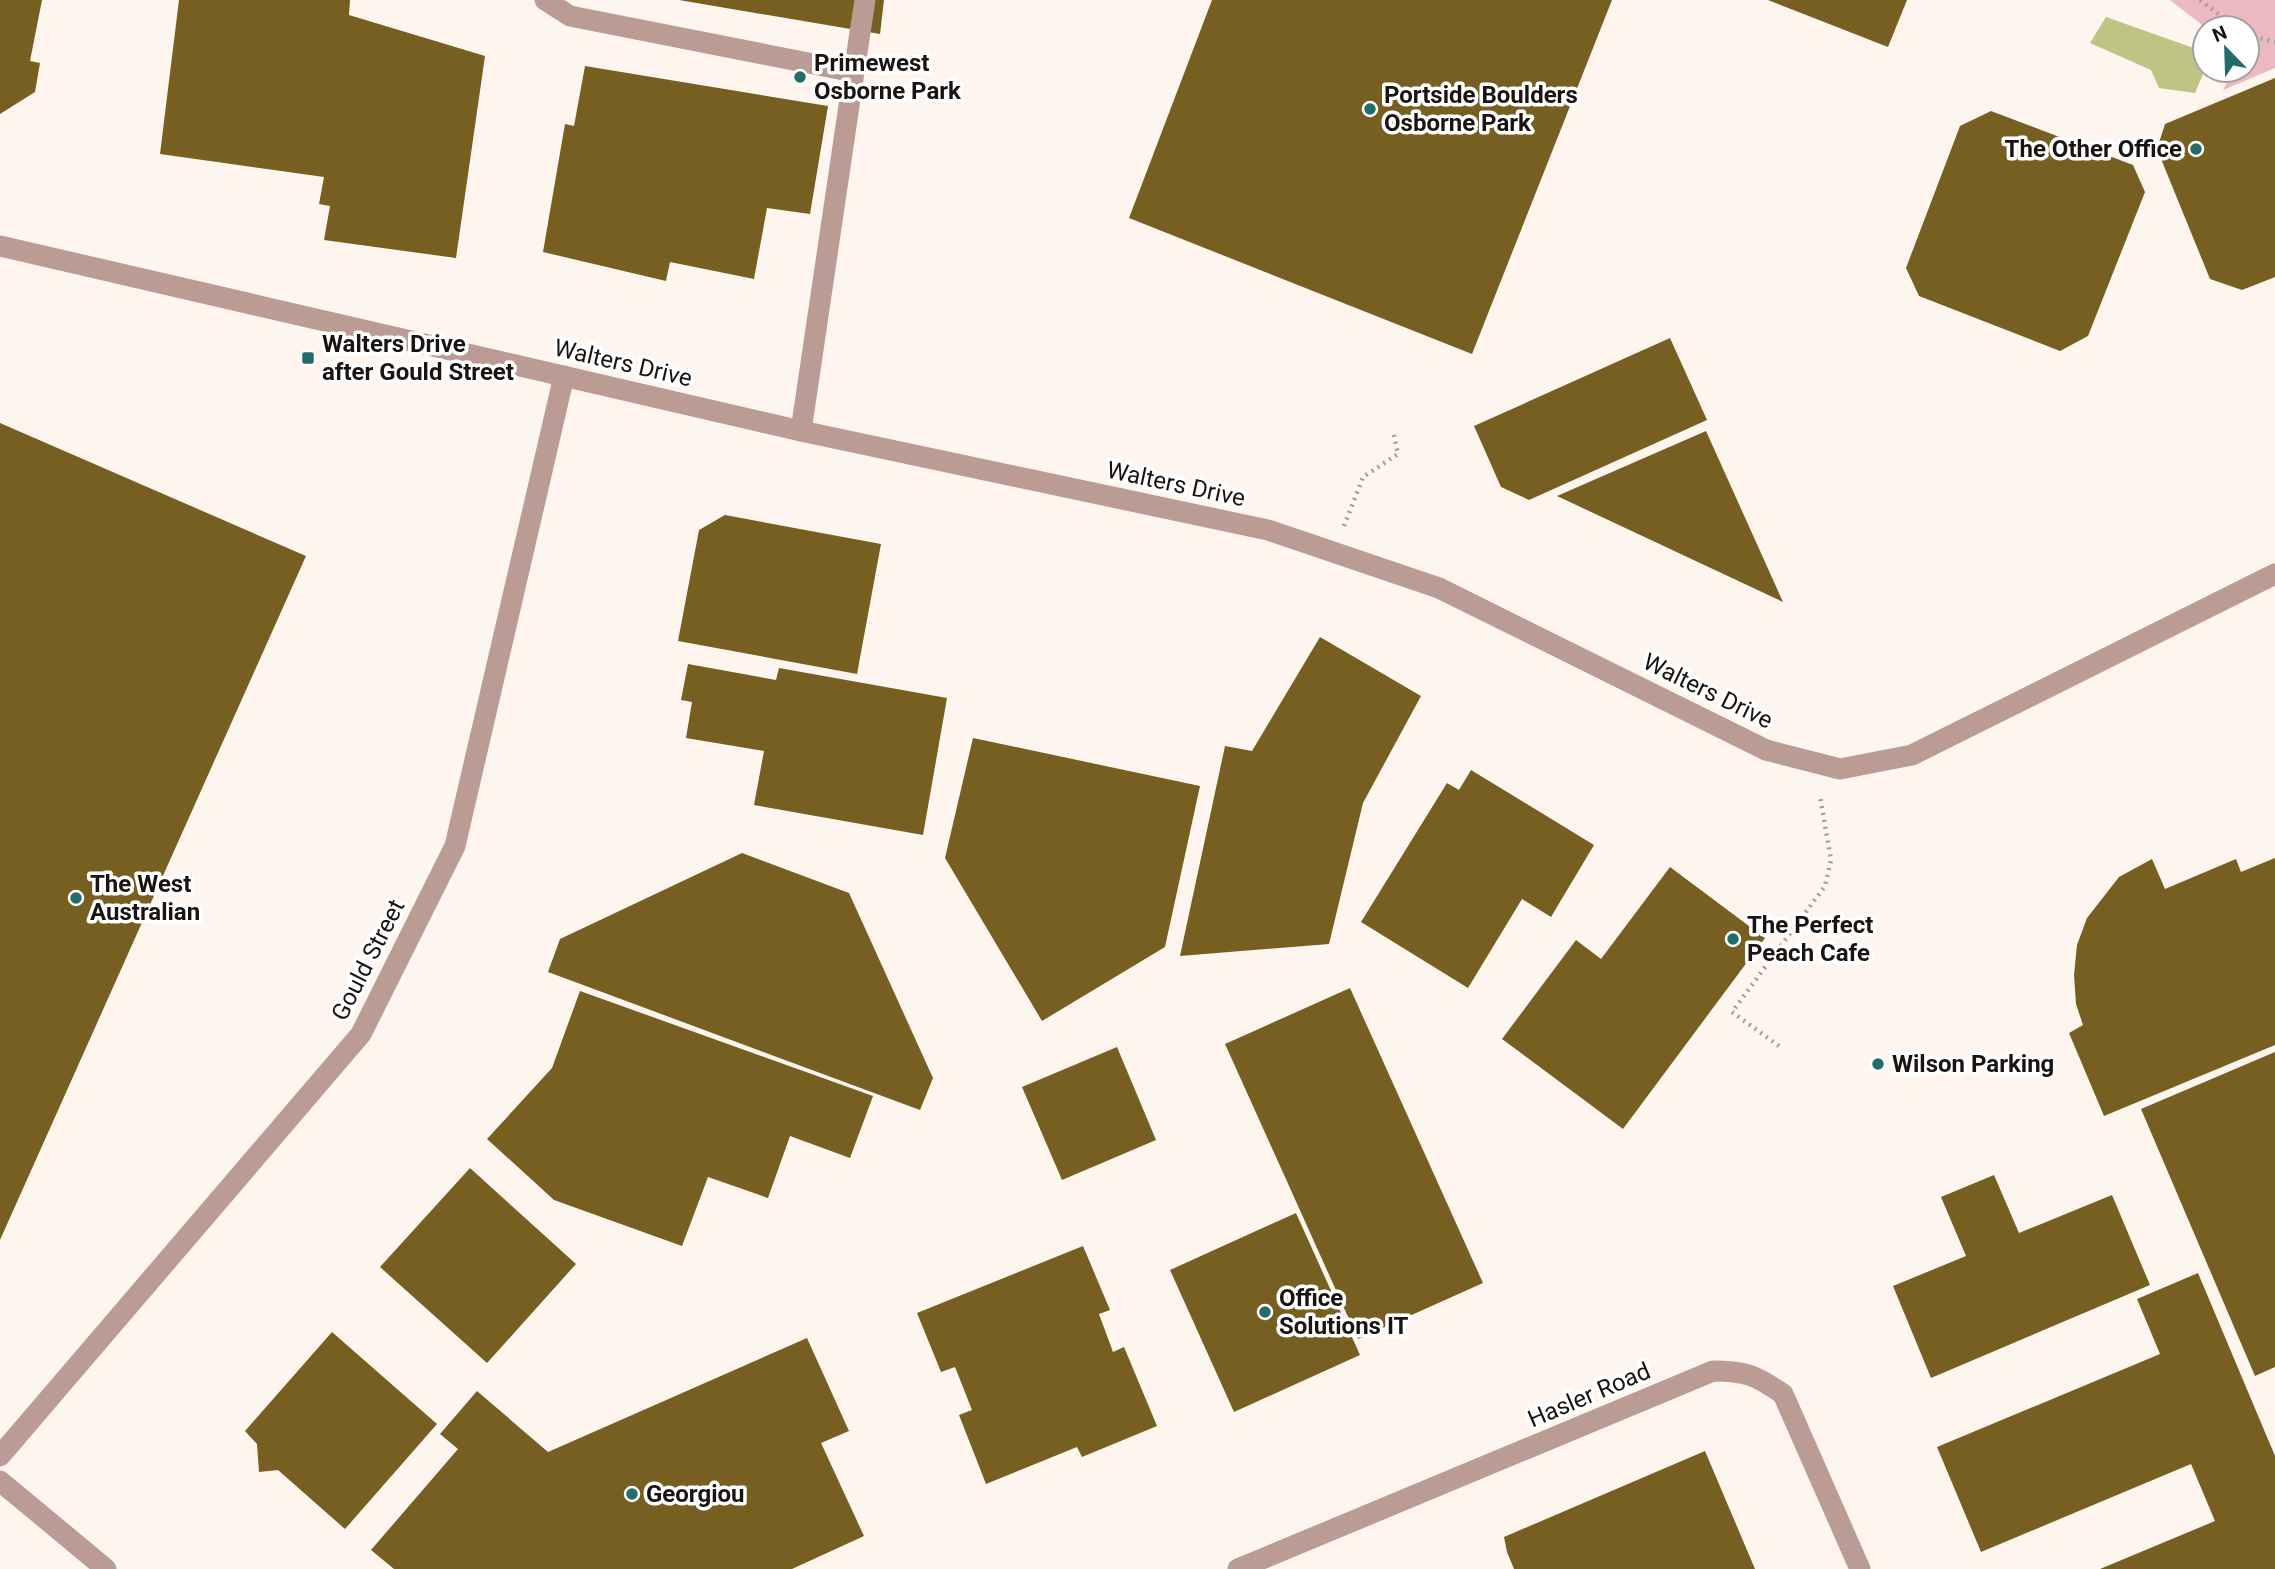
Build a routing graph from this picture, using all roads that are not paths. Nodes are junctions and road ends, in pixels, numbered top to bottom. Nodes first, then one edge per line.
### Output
1 (545, 0) edge
2 (865, 0) edge
3 (854, 72) junction
4 (0, 246) edge
5 (564, 376) junction
6 (801, 431) junction
7 (2275, 574) edge
8 (0, 1456) edge
9 (0, 1481) edge
10 (106, 1569) edge
11 (1238, 1569) edge
12 (1860, 1569) edge

1 - 3 street
2 - 3 street
3 - 6 street
4 - 5 street, Walters Drive
5 - 6 street, Walters Drive
5 - 8 street, Gould Street
6 - 7 street, Walters Drive
9 - 10 street
11 - 12 street, Hasler Road

